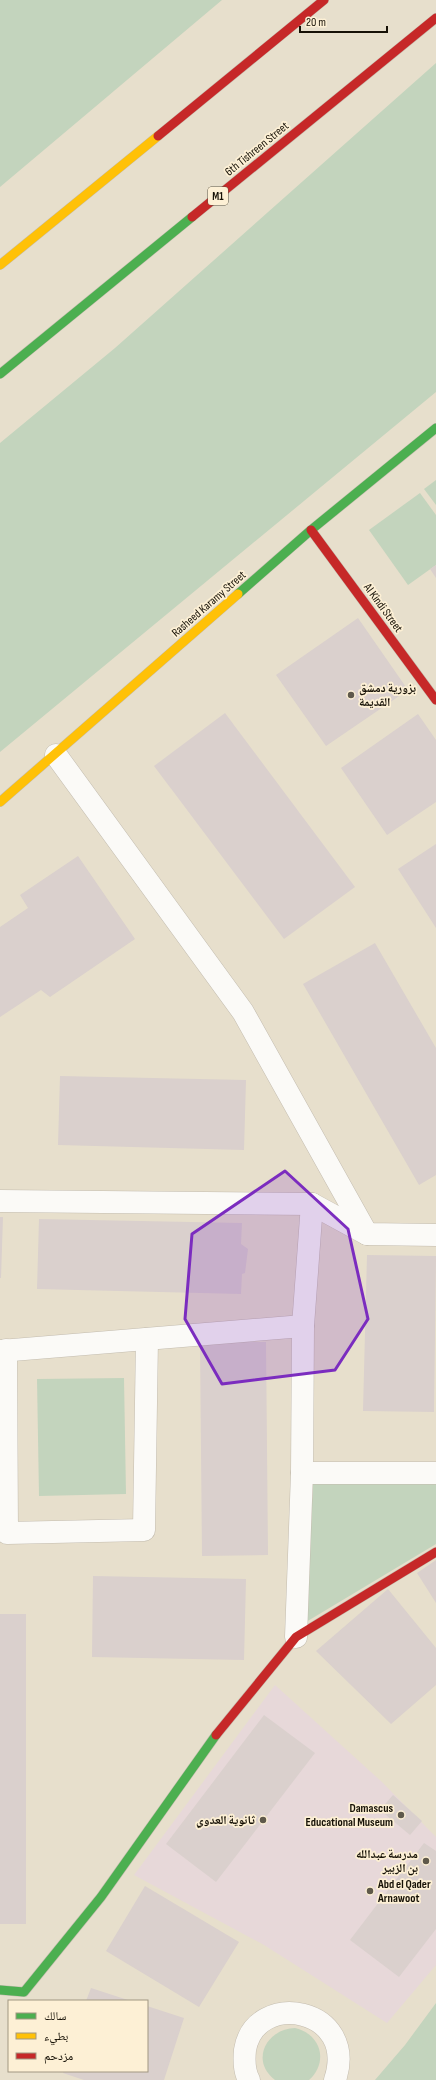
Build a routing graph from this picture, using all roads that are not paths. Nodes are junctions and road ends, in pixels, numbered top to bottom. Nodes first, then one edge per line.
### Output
1 (324, 0) edge
2 (436, 18) edge
3 (0, 265) edge
4 (0, 374) edge
5 (436, 428) edge
6 (311, 530) junction
7 (436, 700) edge
8 (56, 755) junction
9 (0, 802) edge
10 (0, 1201) edge
11 (312, 1204) junction
12 (366, 1234) junction
13 (436, 1235) edge
14 (303, 1326) junction
15 (147, 1339) junction
16 (3, 1350) edge
17 (302, 1472) junction
18 (436, 1473) edge
19 (436, 1552) edge
20 (296, 1637) junction
21 (0, 1990) edge
22 (249, 2080) edge
23 (335, 2080) edge

1 - 3 main road
2 - 4 main road, 6th Tishreen Street / M1
5 - 6 main road, Rasheed Karamy Street
6 - 7 main road, Al Kindi Street
6 - 8 main road, Rasheed Karamy Street
8 - 9 main road, Rasheed Karamy Street
8 - 12 street
10 - 11 street
11 - 12 street
11 - 14 street
12 - 13 street
14 - 15 street
14 - 17 street
15 - 16 street
15 - 16 street
17 - 18 street
17 - 20 street
19 - 20 main road
20 - 21 main road
22 - 23 street

